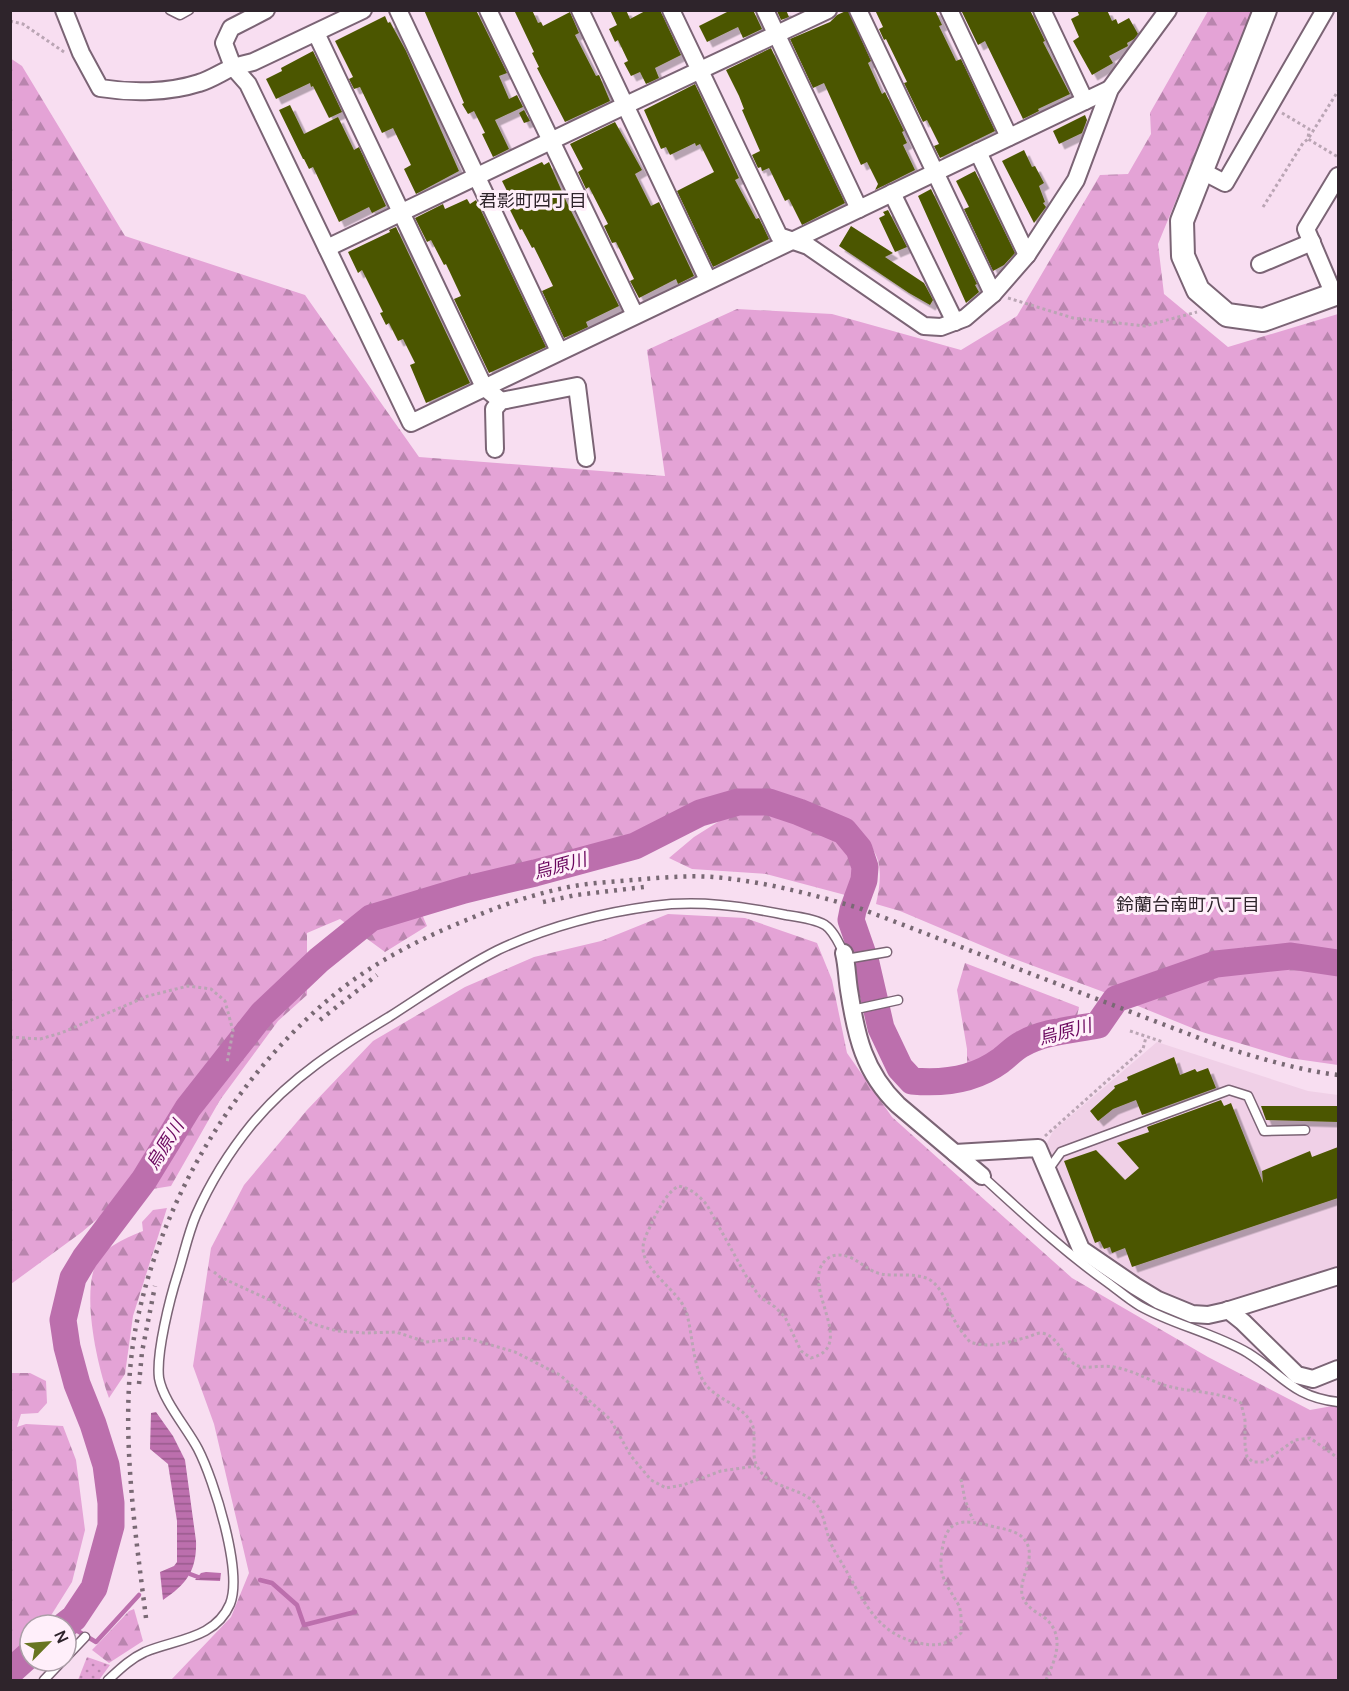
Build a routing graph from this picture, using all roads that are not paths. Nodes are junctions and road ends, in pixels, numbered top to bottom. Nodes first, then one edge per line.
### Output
1 (64, 10) edge
2 (170, 10) edge
3 (189, 10) edge
4 (266, 10) edge
5 (363, 10) edge
6 (398, 10) edge
7 (488, 10) edge
8 (580, 10) edge
9 (670, 10) edge
10 (765, 10) edge
11 (828, 10) edge
12 (858, 10) edge
13 (949, 10) edge
14 (1042, 10) edge
15 (1168, 10) edge
16 (1265, 10) edge
17 (1325, 10) edge
18 (316, 33) junction
19 (777, 36) junction
20 (233, 67) junction
21 (699, 71) junction
22 (1110, 89) junction
23 (1085, 101) junction
24 (626, 105) junction
25 (1009, 137) junction
26 (551, 141) junction
27 (978, 152) junction
28 (1202, 171) junction
29 (935, 172) junction
30 (1338, 176) edge
31 (476, 177) junction
32 (892, 193) junction
33 (859, 209) junction
34 (401, 213) junction
35 (792, 241) junction
36 (1312, 242) junction
37 (327, 248) junction
38 (1027, 255) junction
39 (1260, 264) dead end
40 (708, 280) junction
41 (993, 294) junction
42 (1336, 294) edge
43 (635, 315) junction
44 (955, 322) junction
45 (560, 351) junction
46 (484, 387) junction
47 (501, 401) junction
48 (495, 449) dead end
49 (586, 458) dead end
50 (883, 952) dead end
51 (848, 957) junction
52 (898, 1000) dead end
53 (855, 1010) junction
54 (1305, 1130) dead end
55 (955, 1153) junction
56 (1047, 1168) junction
57 (982, 1176) joint
58 (1338, 1276) edge
59 (1228, 1310) junction
60 (1338, 1369) edge
61 (1338, 1402) edge
62 (85, 1637) dead end
63 (78, 1644) edge
64 (108, 1680) edge

1 - 20 street
2 - 3 lane
4 - 20 street
5 - 18 street
6 - 31 street
7 - 26 street
8 - 24 street
9 - 21 street
10 - 19 street
11 - 19 street
12 - 29 street
13 - 25 street
14 - 23 street
15 - 22 street
16 - 28 street
17 - 28 street
18 - 20 street
18 - 34 street
19 - 21 street
19 - 33 street
20 - 37 street
21 - 24 street
21 - 35 street
22 - 23 street
22 - 38 street
23 - 25 street
24 - 26 street
24 - 40 street
25 - 27 street
26 - 31 street
26 - 43 street
27 - 29 street
27 - 38 street
28 - 42 street
29 - 32 street
29 - 41 street
30 - 36 street
31 - 34 street
31 - 45 street
32 - 33 street
32 - 44 street
33 - 35 street
34 - 37 street
34 - 46 street
35 - 40 street
35 - 44 street
36 - 39 street
36 - 42 street
37 - 46 street
38 - 41 street
40 - 43 street
41 - 44 street
43 - 45 street
45 - 46 street
46 - 47 street
47 - 48 street
47 - 49 street
50 - 51 lane
51 - 53 street
51 - 64 lane
52 - 53 lane
53 - 55 street
54 - 56 lane
55 - 56 street
55 - 57 street
56 - 59 street
57 - 61 lane
58 - 59 street
59 - 60 street
62 - 63 lane

